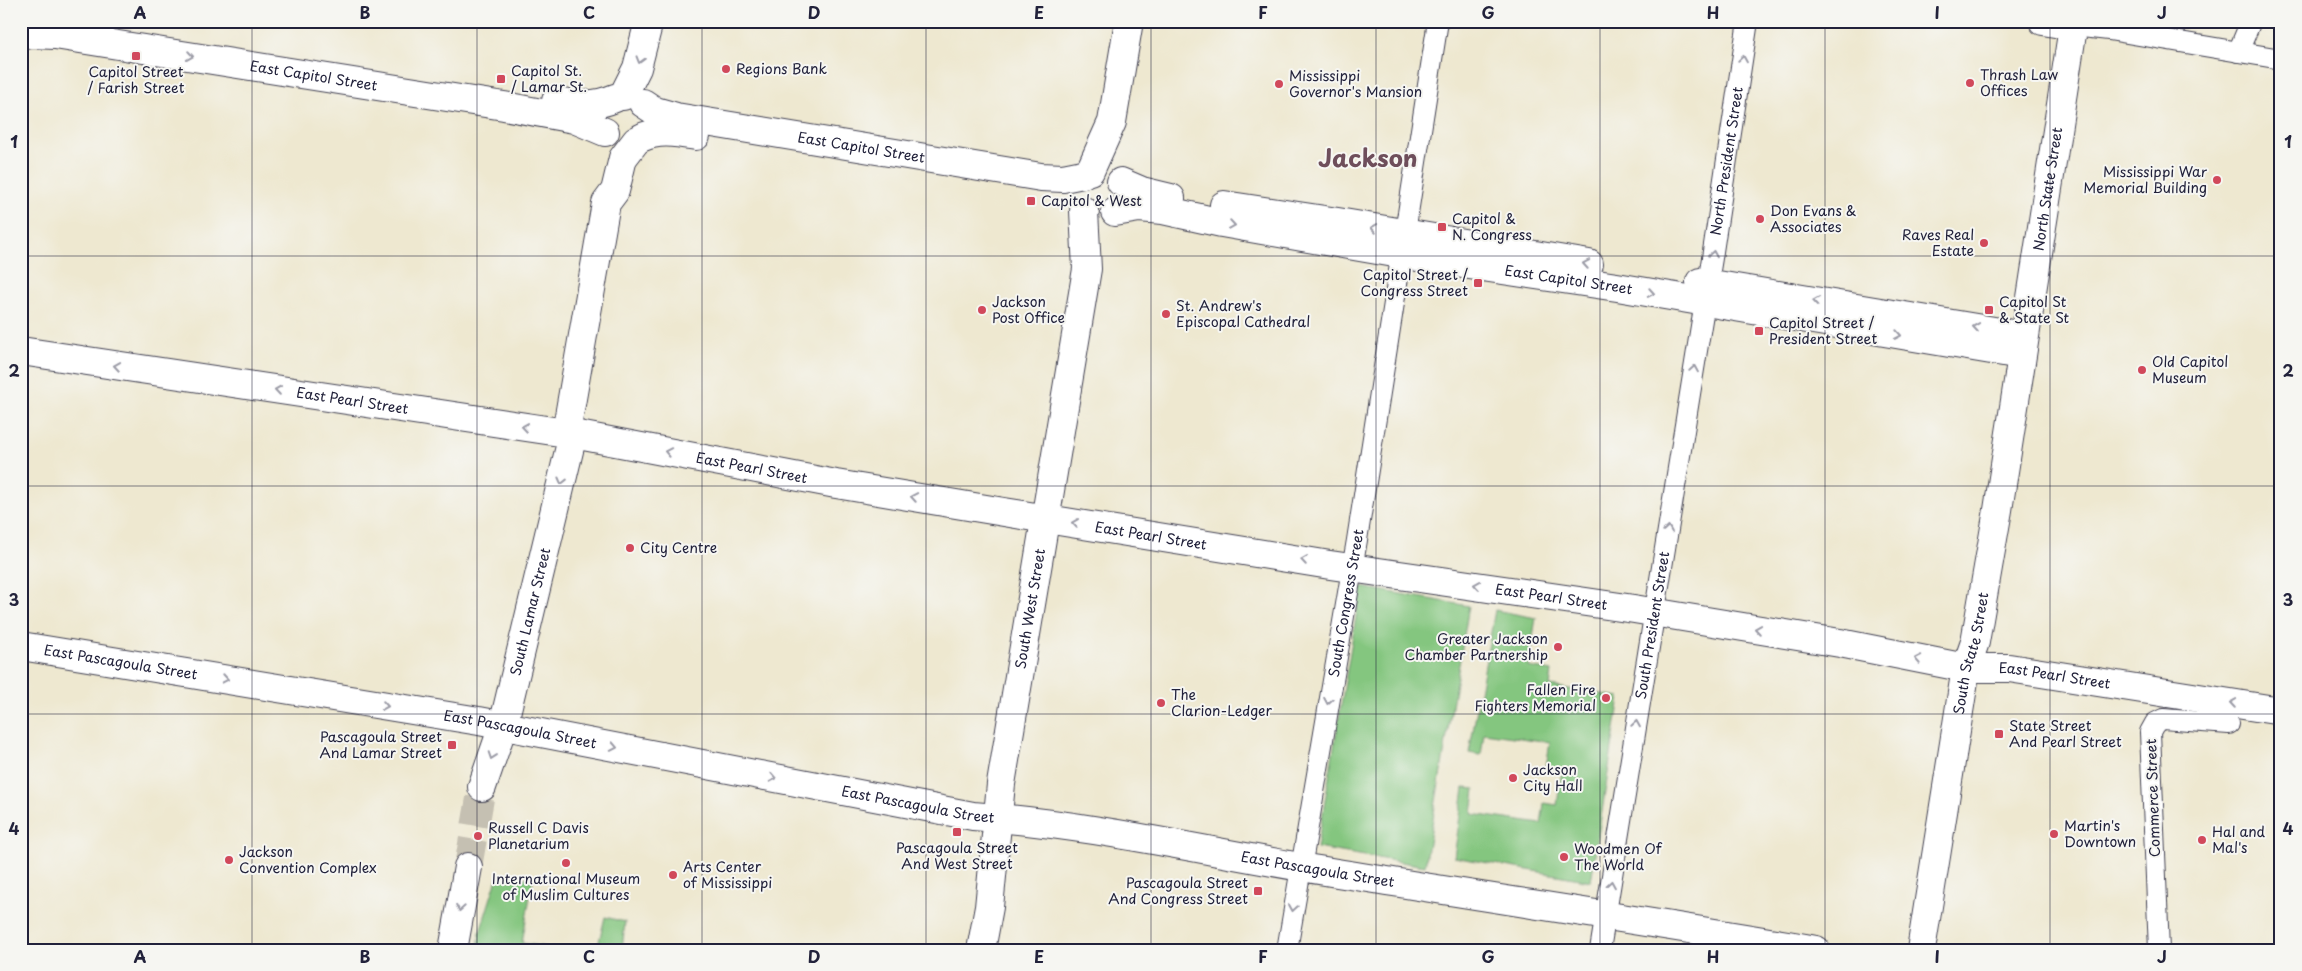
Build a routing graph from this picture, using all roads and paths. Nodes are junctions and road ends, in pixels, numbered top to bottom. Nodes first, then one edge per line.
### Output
1 (28, 21) edge
2 (64, 21) edge
3 (649, 21) edge
4 (1129, 21) edge
5 (1438, 21) edge
6 (1748, 21) edge
7 (2043, 21) edge
8 (2251, 21) edge
9 (2073, 24) edge
10 (21, 36) edge
11 (2238, 52) junction
12 (2281, 59) edge
13 (627, 99) junction
14 (1112, 122) junction
15 (607, 133) junction
16 (639, 139) junction
17 (1087, 172) junction
18 (1119, 179) junction
19 (606, 203) junction
20 (1097, 211) junction
21 (1403, 244) junction
22 (1706, 293) junction
23 (2023, 346) junction
24 (21, 351) edge
25 (570, 434) junction
26 (1046, 519) junction
27 (1352, 567) junction
28 (1654, 612) junction
29 (21, 646) edge
30 (1966, 668) junction
31 (2281, 711) edge
32 (2228, 724) dead end
33 (503, 726) junction
34 (482, 787) tunnel mouth
35 (998, 818) junction
36 (468, 867) tunnel mouth
37 (1300, 867) junction
38 (1606, 916) junction
39 (453, 950) edge
40 (981, 950) edge
41 (1287, 950) edge
42 (1600, 950) edge
43 (1816, 950) edge
44 (1921, 950) edge
45 (2159, 950) edge

1 - 10 main road
2 - 13 main road, East Capitol Street
3 -> 13 main road
4 - 14 main road
5 - 21 street, South Congress Street
22 -> 6 street, North President Street
7 - 9 main road
8 - 11 street
9 - 11 street
9 - 23 main road, North State Street
10 -> 15 main road, East Capitol Street
11 - 12 street
13 - 15 main road
13 - 16 main road
13 - 17 main road, East Capitol Street
14 - 17 main road
14 - 18 main road
15 - 16 main road
15 - 19 main road, South Lamar Street
16 - 19 main road, South Lamar Street
16 - 20 main road, East Capitol Street
17 - 18 main road
17 - 20 main road
18 - 20 main road
21 -> 18 main road, East Capitol Street
19 - 25 main road, South Lamar Street
20 -> 21 main road, East Capitol Street
20 - 26 main road, South West Street
21 - 22 main road, East Capitol Street
21 - 27 street, South Congress Street
22 - 23 main road, East Capitol Street
28 -> 22 street, South President Street
23 - 30 main road, South State Street
25 -> 24 main road, East Pearl Street
26 -> 25 main road, East Pearl Street
25 -> 33 main road, South Lamar Street
27 -> 26 main road, East Pearl Street
26 - 35 main road, South West Street
28 -> 27 main road, East Pearl Street
27 -> 37 street, South Congress Street
30 -> 28 main road, East Pearl Street
38 -> 28 street, South President Street
29 -> 33 main road, East Pascagoula Street
31 -> 30 main road, East Pearl Street
30 - 44 main road, South State Street
32 - 45 street, Commerce Street
33 -> 34 main road, South Lamar Street
33 -> 35 main road, East Pascagoula Street
35 - 37 main road, East Pascagoula Street
35 - 40 main road, South West Street
36 -> 39 main road
37 - 38 main road, East Pascagoula Street
37 -> 41 street, South Congress Street
38 - 42 street, South President Street
38 - 43 main road, East Pascagoula Street

